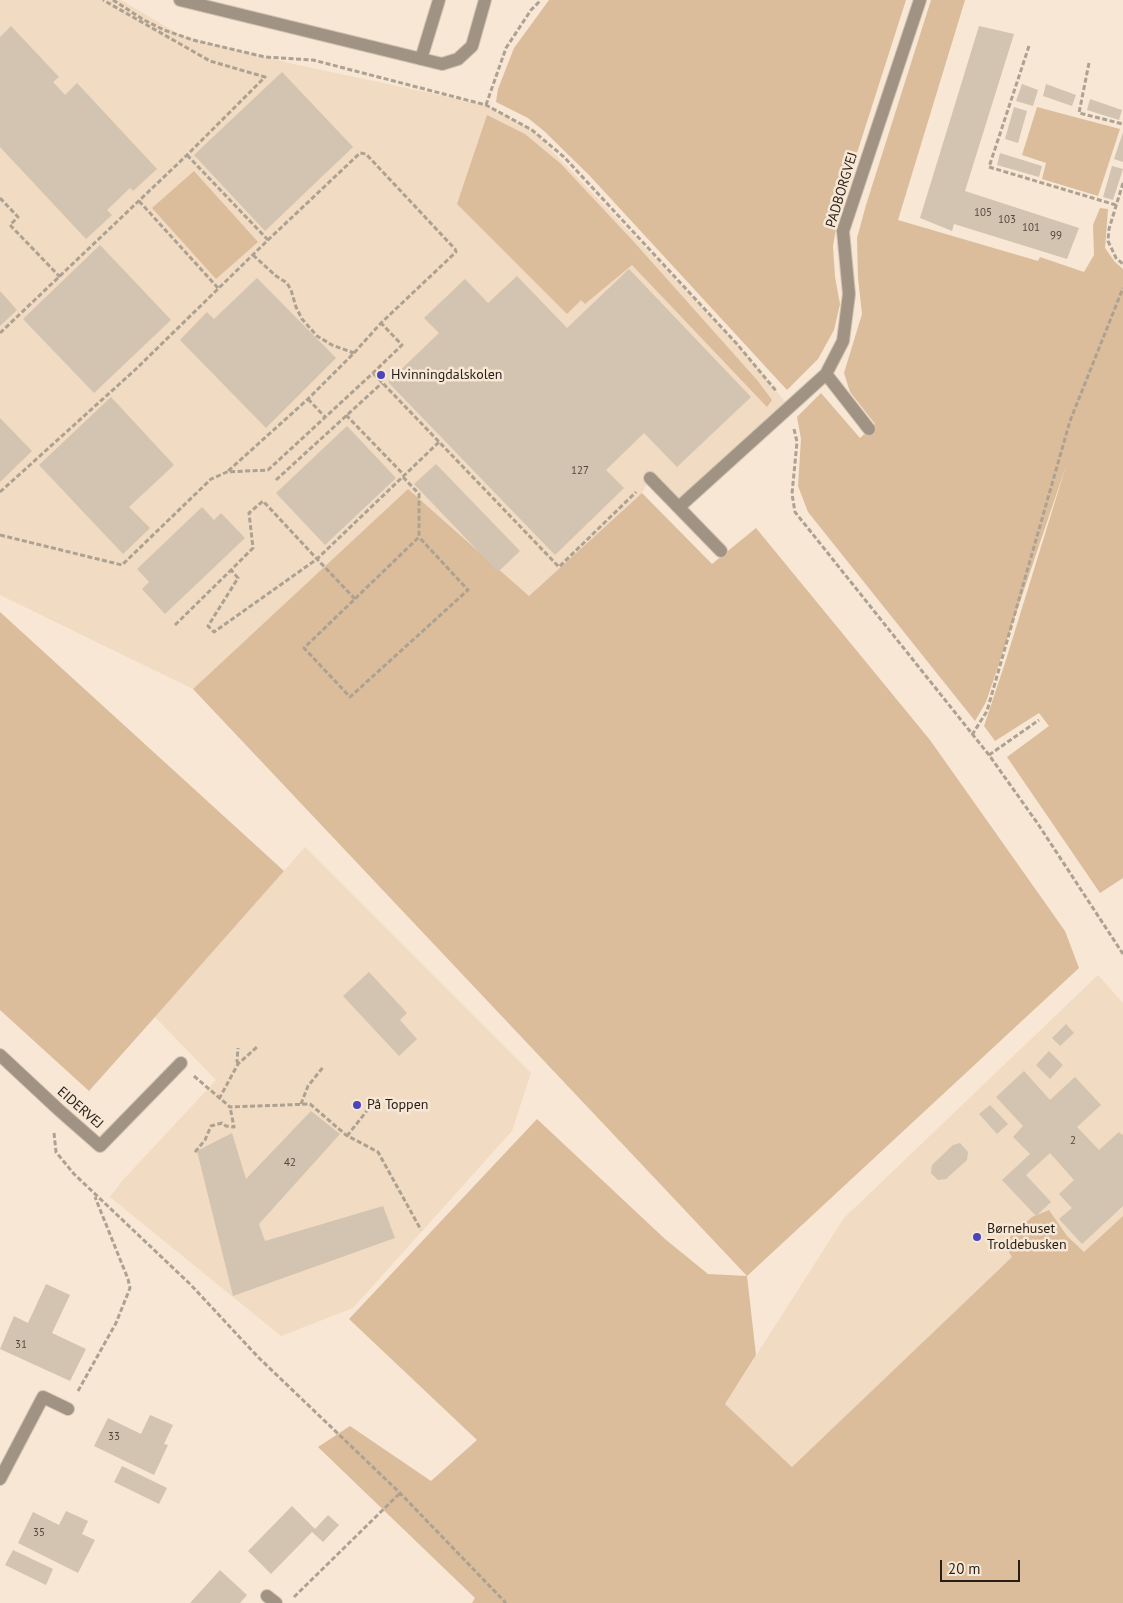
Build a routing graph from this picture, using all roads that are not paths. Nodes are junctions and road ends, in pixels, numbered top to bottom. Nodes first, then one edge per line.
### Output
1 (180, 0) edge
2 (439, 0) edge
3 (485, 0) edge
4 (920, 0) edge
5 (421, 59) junction
6 (826, 374) junction
7 (869, 429) dead end
8 (650, 478) road end
9 (679, 507) junction
10 (721, 551) dead end
11 (0, 1055) edge
12 (181, 1063) road end
13 (68, 1409) road end
14 (0, 1479) edge

1 - 5 street
2 - 5 street
3 - 5 street
4 - 6 street, PADBORGVEJ
6 - 7 street
6 - 9 street, PADBORGVEJ
8 - 9 street
9 - 10 street
11 - 12 street, EIDERVEJ
13 - 14 street

